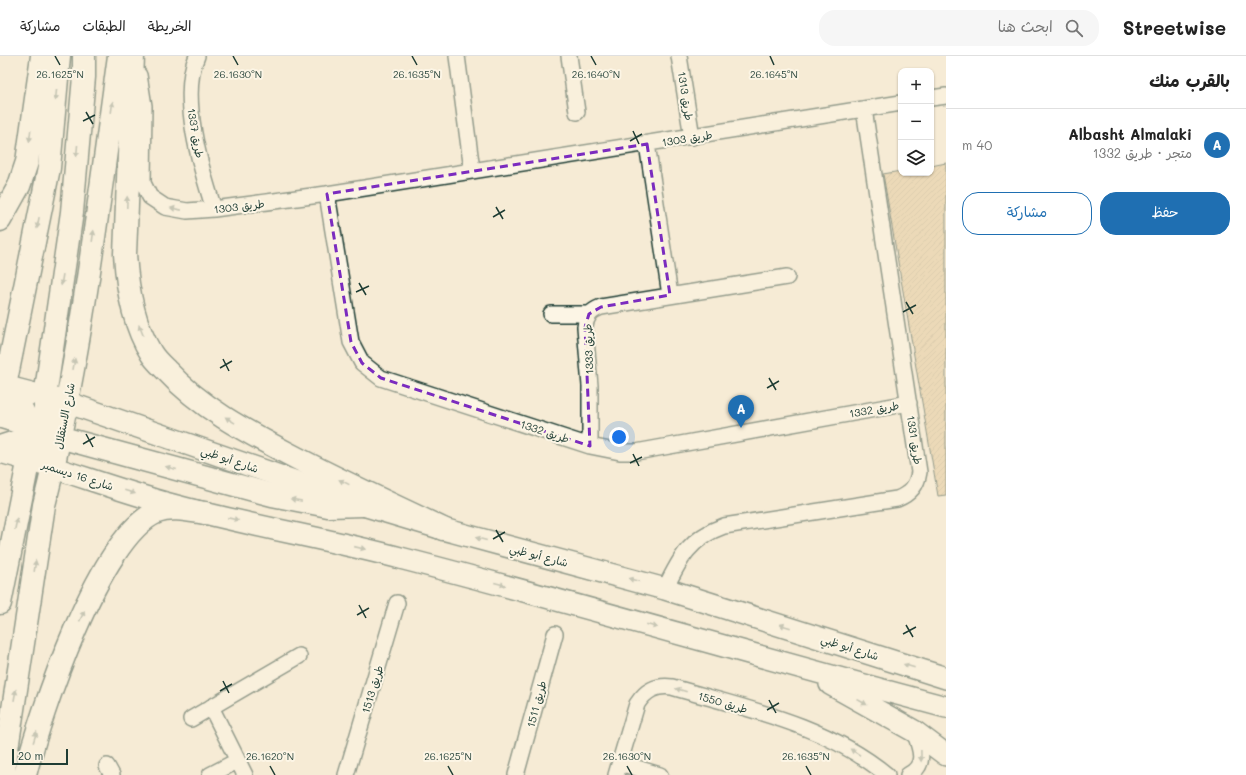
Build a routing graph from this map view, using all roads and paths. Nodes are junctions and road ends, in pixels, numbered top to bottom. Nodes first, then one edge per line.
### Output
1 (42, 56) edge
2 (59, 56) edge
3 (84, 56) edge
4 (120, 56) edge
5 (134, 56) edge
6 (197, 56) edge
7 (457, 56) edge
8 (569, 56) edge
9 (680, 56) edge
10 (946, 96) edge
11 (934, 98) edge
12 (898, 103) edge
13 (864, 109) junction
14 (577, 112) dead end
15 (692, 137) junction
16 (648, 144) junction
17 (472, 170) junction
18 (327, 194) junction
19 (214, 209) junction
20 (0, 220) edge
21 (787, 277) dead end
22 (670, 295) junction
23 (551, 314) dead end
24 (589, 314) junction
25 (2, 386) edge
26 (45, 397) junction
27 (66, 402) junction
28 (909, 403) junction
29 (0, 410) edge
30 (0, 417) edge
31 (42, 432) junction
32 (590, 446) junction
33 (0, 447) edge
34 (0, 452) edge
35 (30, 460) junction
36 (53, 467) junction
37 (363, 505) junction
38 (205, 513) junction
39 (443, 529) junction
40 (665, 589) junction
41 (0, 603) edge
42 (397, 603) dead end
43 (555, 634) dead end
44 (299, 656) dead end
45 (804, 669) junction
46 (946, 678) edge
47 (211, 707) junction
48 (946, 707) edge
49 (191, 719) dead end
50 (914, 731) junction
51 (946, 755) edge
52 (237, 761) junction
53 (618, 769) edge
54 (3, 775) edge
55 (25, 775) edge
56 (210, 775) edge
57 (245, 775) edge
58 (346, 775) edge
59 (516, 775) edge
60 (660, 775) edge
61 (887, 775) edge
62 (908, 775) edge

1 -> 20 main road
2 -> 25 main road
3 -> 26 main road
27 -> 4 main road, شارع الاستقلال
19 -> 5 street, طريق 1303
39 -> 5 main road
6 - 19 street, طريق 1337
7 - 17 street
8 - 14 street
9 - 15 street, طريق 1313
10 - 11 street
12 - 13 street, طريق 1303
13 - 15 street, طريق 1303
13 - 28 street, طريق 1331
15 - 16 street, طريق 1303
16 - 17 street, طريق 1303
16 - 22 street
17 - 18 street, طريق 1303
18 - 19 street, طريق 1303
18 - 32 street, طريق 1332
21 - 22 street, طريق 1333
22 - 24 street, طريق 1333
23 - 24 street
24 - 32 street, طريق 1333
25 - 26 main road
25 - 29 main road
25 - 31 main road
26 - 27 main road
26 - 31 main road
27 - 31 main road, شارع الاستقلال
27 - 37 main road, شارع أبو ظبي
28 - 32 street, طريق 1332
28 - 40 street, طريق 1331
30 - 31 main road
31 - 33 main road
31 - 35 main road
31 - 36 main road
37 -> 31 main road
34 - 35 main road, شارع 16 ديسمبر
35 - 36 main road, شارع 16 ديسمبر
41 -> 35 main road
36 -> 38 main road, شارع 16 ديسمبر
54 -> 36 main road
37 - 39 main road, شارع أبو ظبي
38 -> 45 main road
55 -> 38 main road
40 -> 39 main road, شارع أبو ظبي
46 -> 40 main road, شارع أبو ظبي
42 - 58 street, طريق 1513
43 - 59 street, طريق 1511
44 - 47 street
45 - 48 main road
45 -> 50 main road
47 - 49 street
47 - 52 street
50 - 51 main road
50 -> 62 street
52 - 56 street
52 - 57 street
53 - 60 street, طريق 1550
61 -> 53 street, طريق 1550

